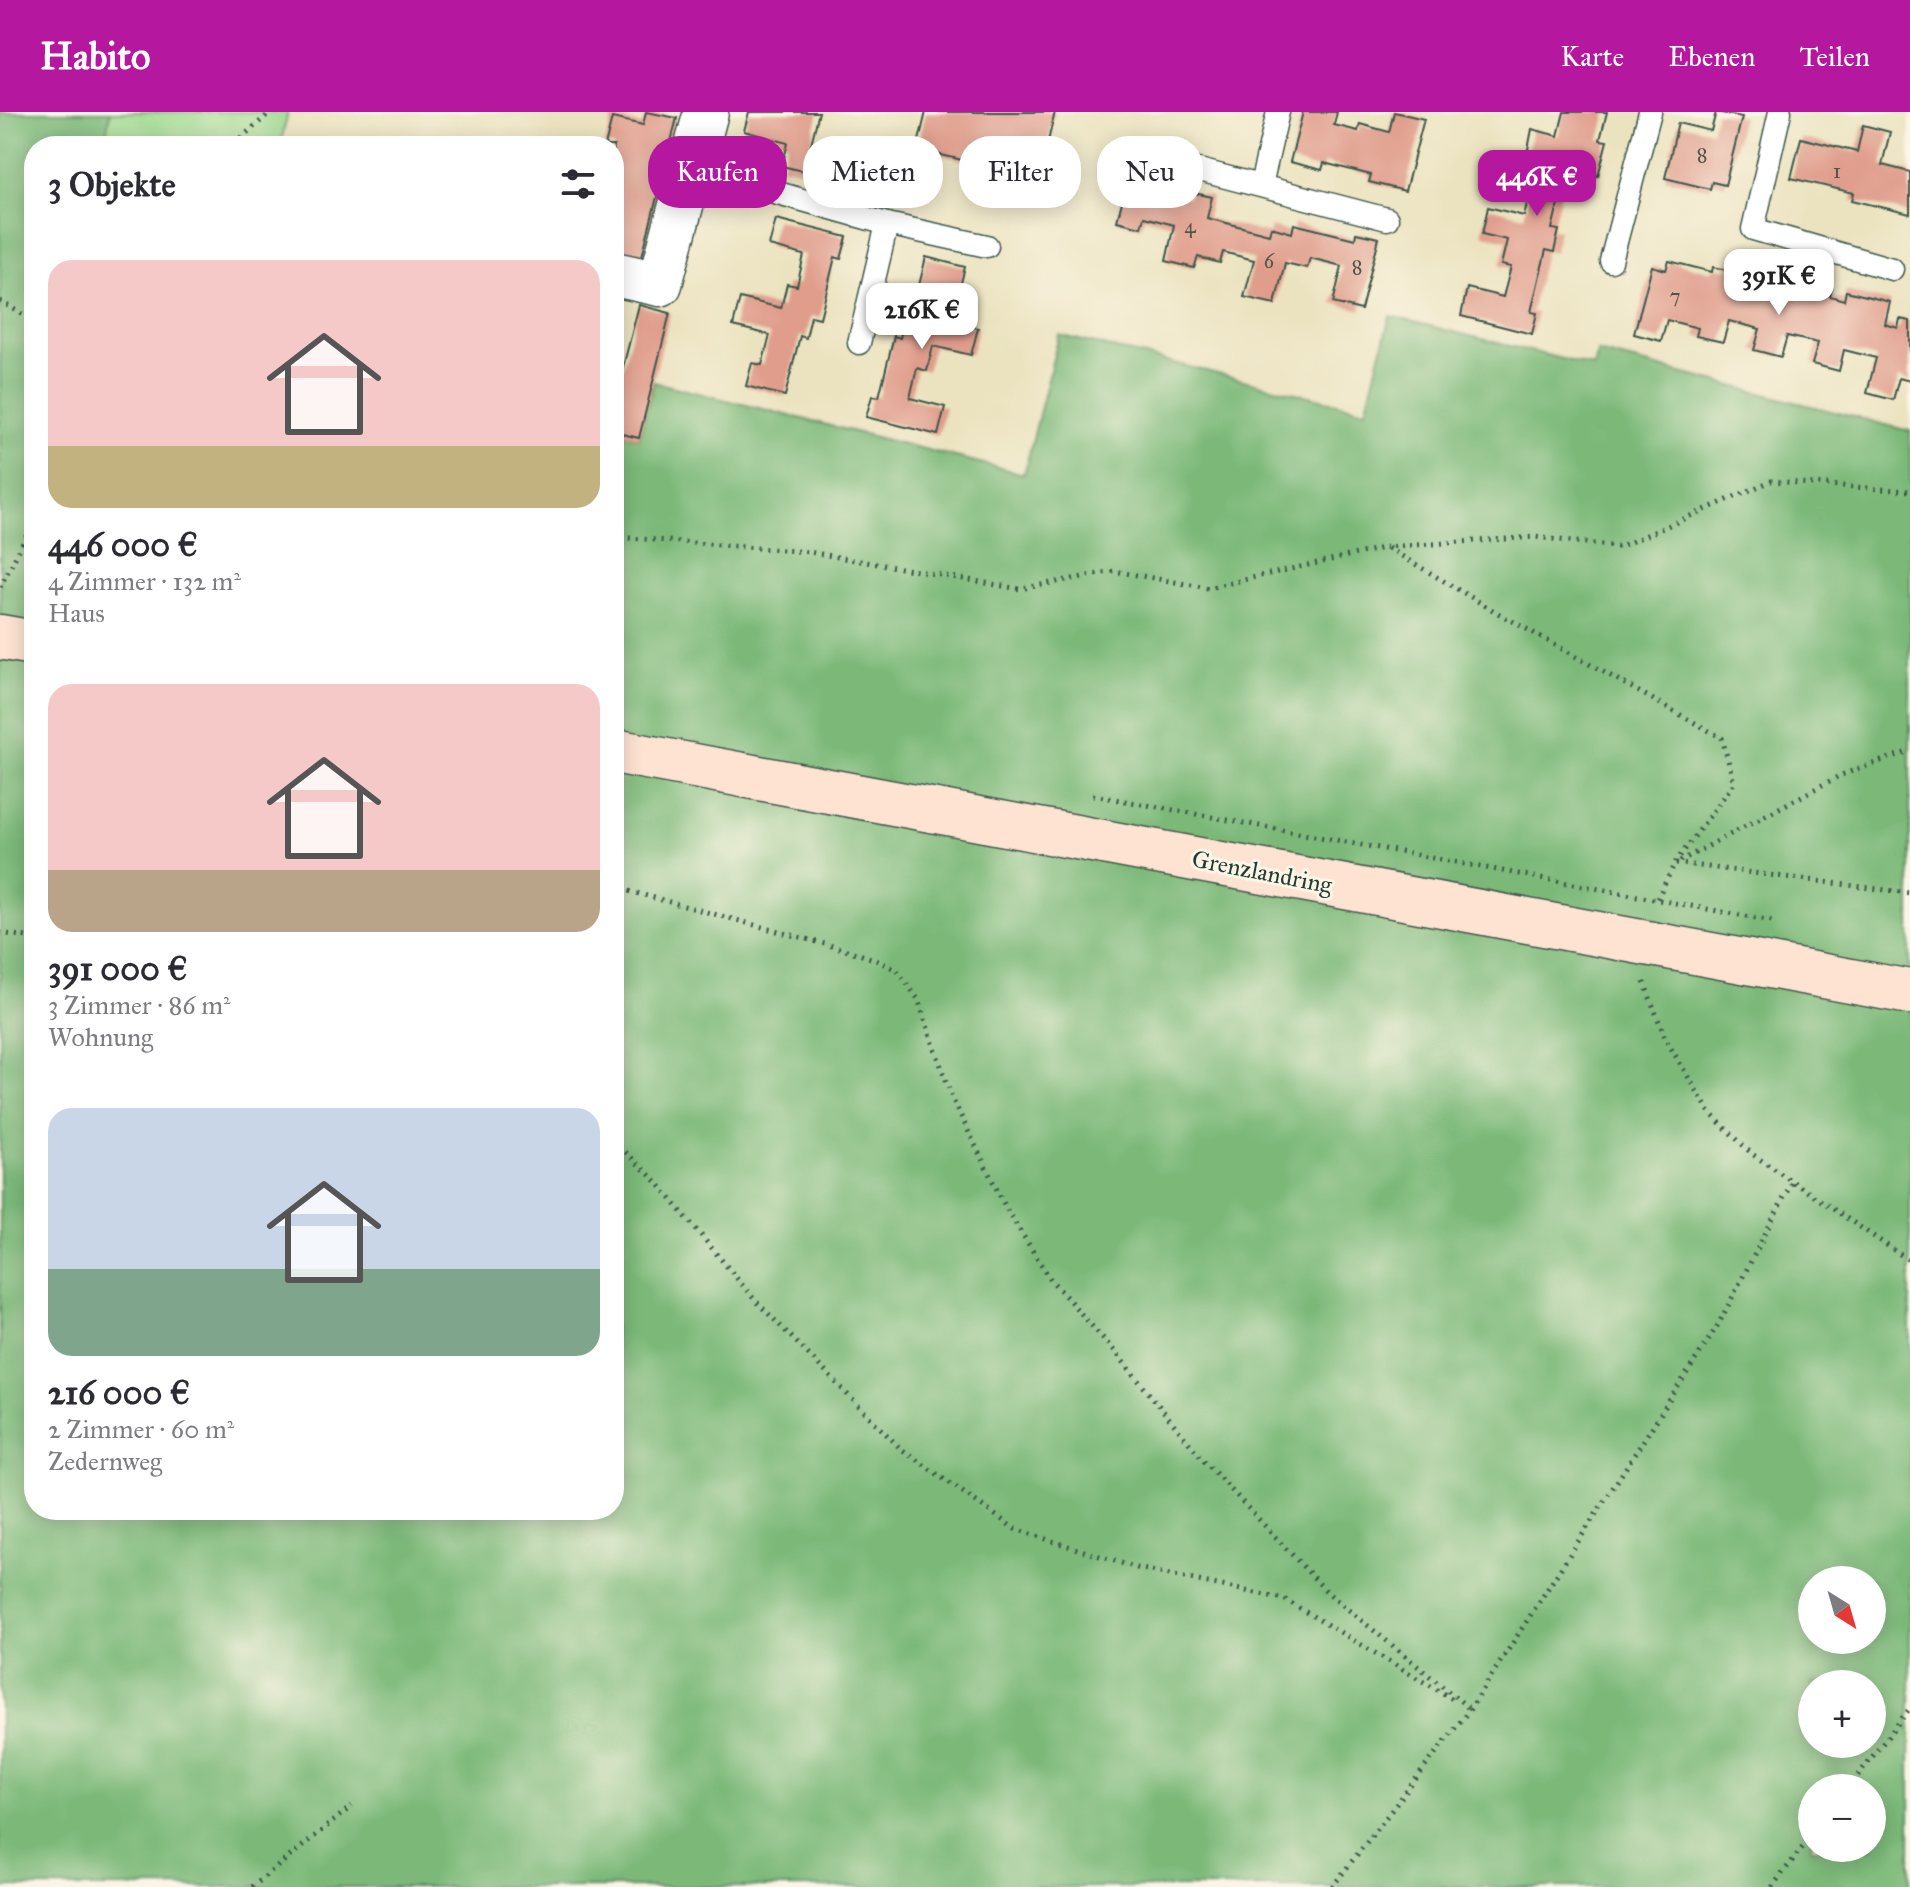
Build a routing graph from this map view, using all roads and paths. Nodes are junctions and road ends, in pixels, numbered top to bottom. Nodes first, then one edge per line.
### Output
1 (271, 112) edge
2 (706, 112) edge
3 (1278, 112) edge
4 (1650, 112) edge
5 (1780, 112) edge
6 (243, 136) edge
7 (699, 136) edge
8 (1203, 171) edge
9 (1261, 185) junction
10 (787, 196) edge
11 (680, 208) edge
12 (1387, 219) dead end
13 (887, 224) junction
14 (987, 246) dead end
15 (1611, 261) dead end
16 (1892, 269) dead end
17 (624, 284) edge
18 (0, 301) edge
19 (24, 315) edge
20 (859, 343) dead end
21 (1910, 491) edge
22 (624, 538) edge
23 (24, 540) edge
24 (1387, 547) junction
25 (0, 587) edge
26 (0, 637) edge
27 (24, 641) edge
28 (1910, 751) edge
29 (624, 753) edge
30 (1675, 863) junction
31 (624, 890) edge
32 (1910, 893) edge
33 (1656, 898) dead end
34 (0, 933) edge
35 (24, 937) edge
36 (1648, 944) junction
37 (1910, 992) edge
38 (624, 1151) edge
39 (1792, 1182) junction
40 (1910, 1261) edge
41 (1910, 1708) edge
42 (1470, 1709) junction
43 (1859, 1774) edge
44 (352, 1806) dead end
45 (1798, 1853) edge
46 (252, 1887) edge
47 (1332, 1887) edge
48 (1772, 1887) edge

1 - 6 path
2 - 7 street
3 - 9 lane
4 - 15 lane
5 - 16 lane
8 - 9 lane
9 - 12 lane
10 - 13 lane
11 - 17 street
13 - 14 lane
13 - 20 lane
18 - 19 path
21 - 24 path
22 - 24 path
23 - 25 path
24 - 30 path
26 - 27 main road
28 - 30 path
29 - 36 main road, Grenzlandring
30 - 32 path
30 - 33 path
31 - 42 path
34 - 35 path
36 - 37 main road, Grenzlandring
36 - 39 path
38 - 42 path
39 - 40 path
39 - 42 path
41 - 43 path
42 - 47 path
44 - 46 path
45 - 48 path

